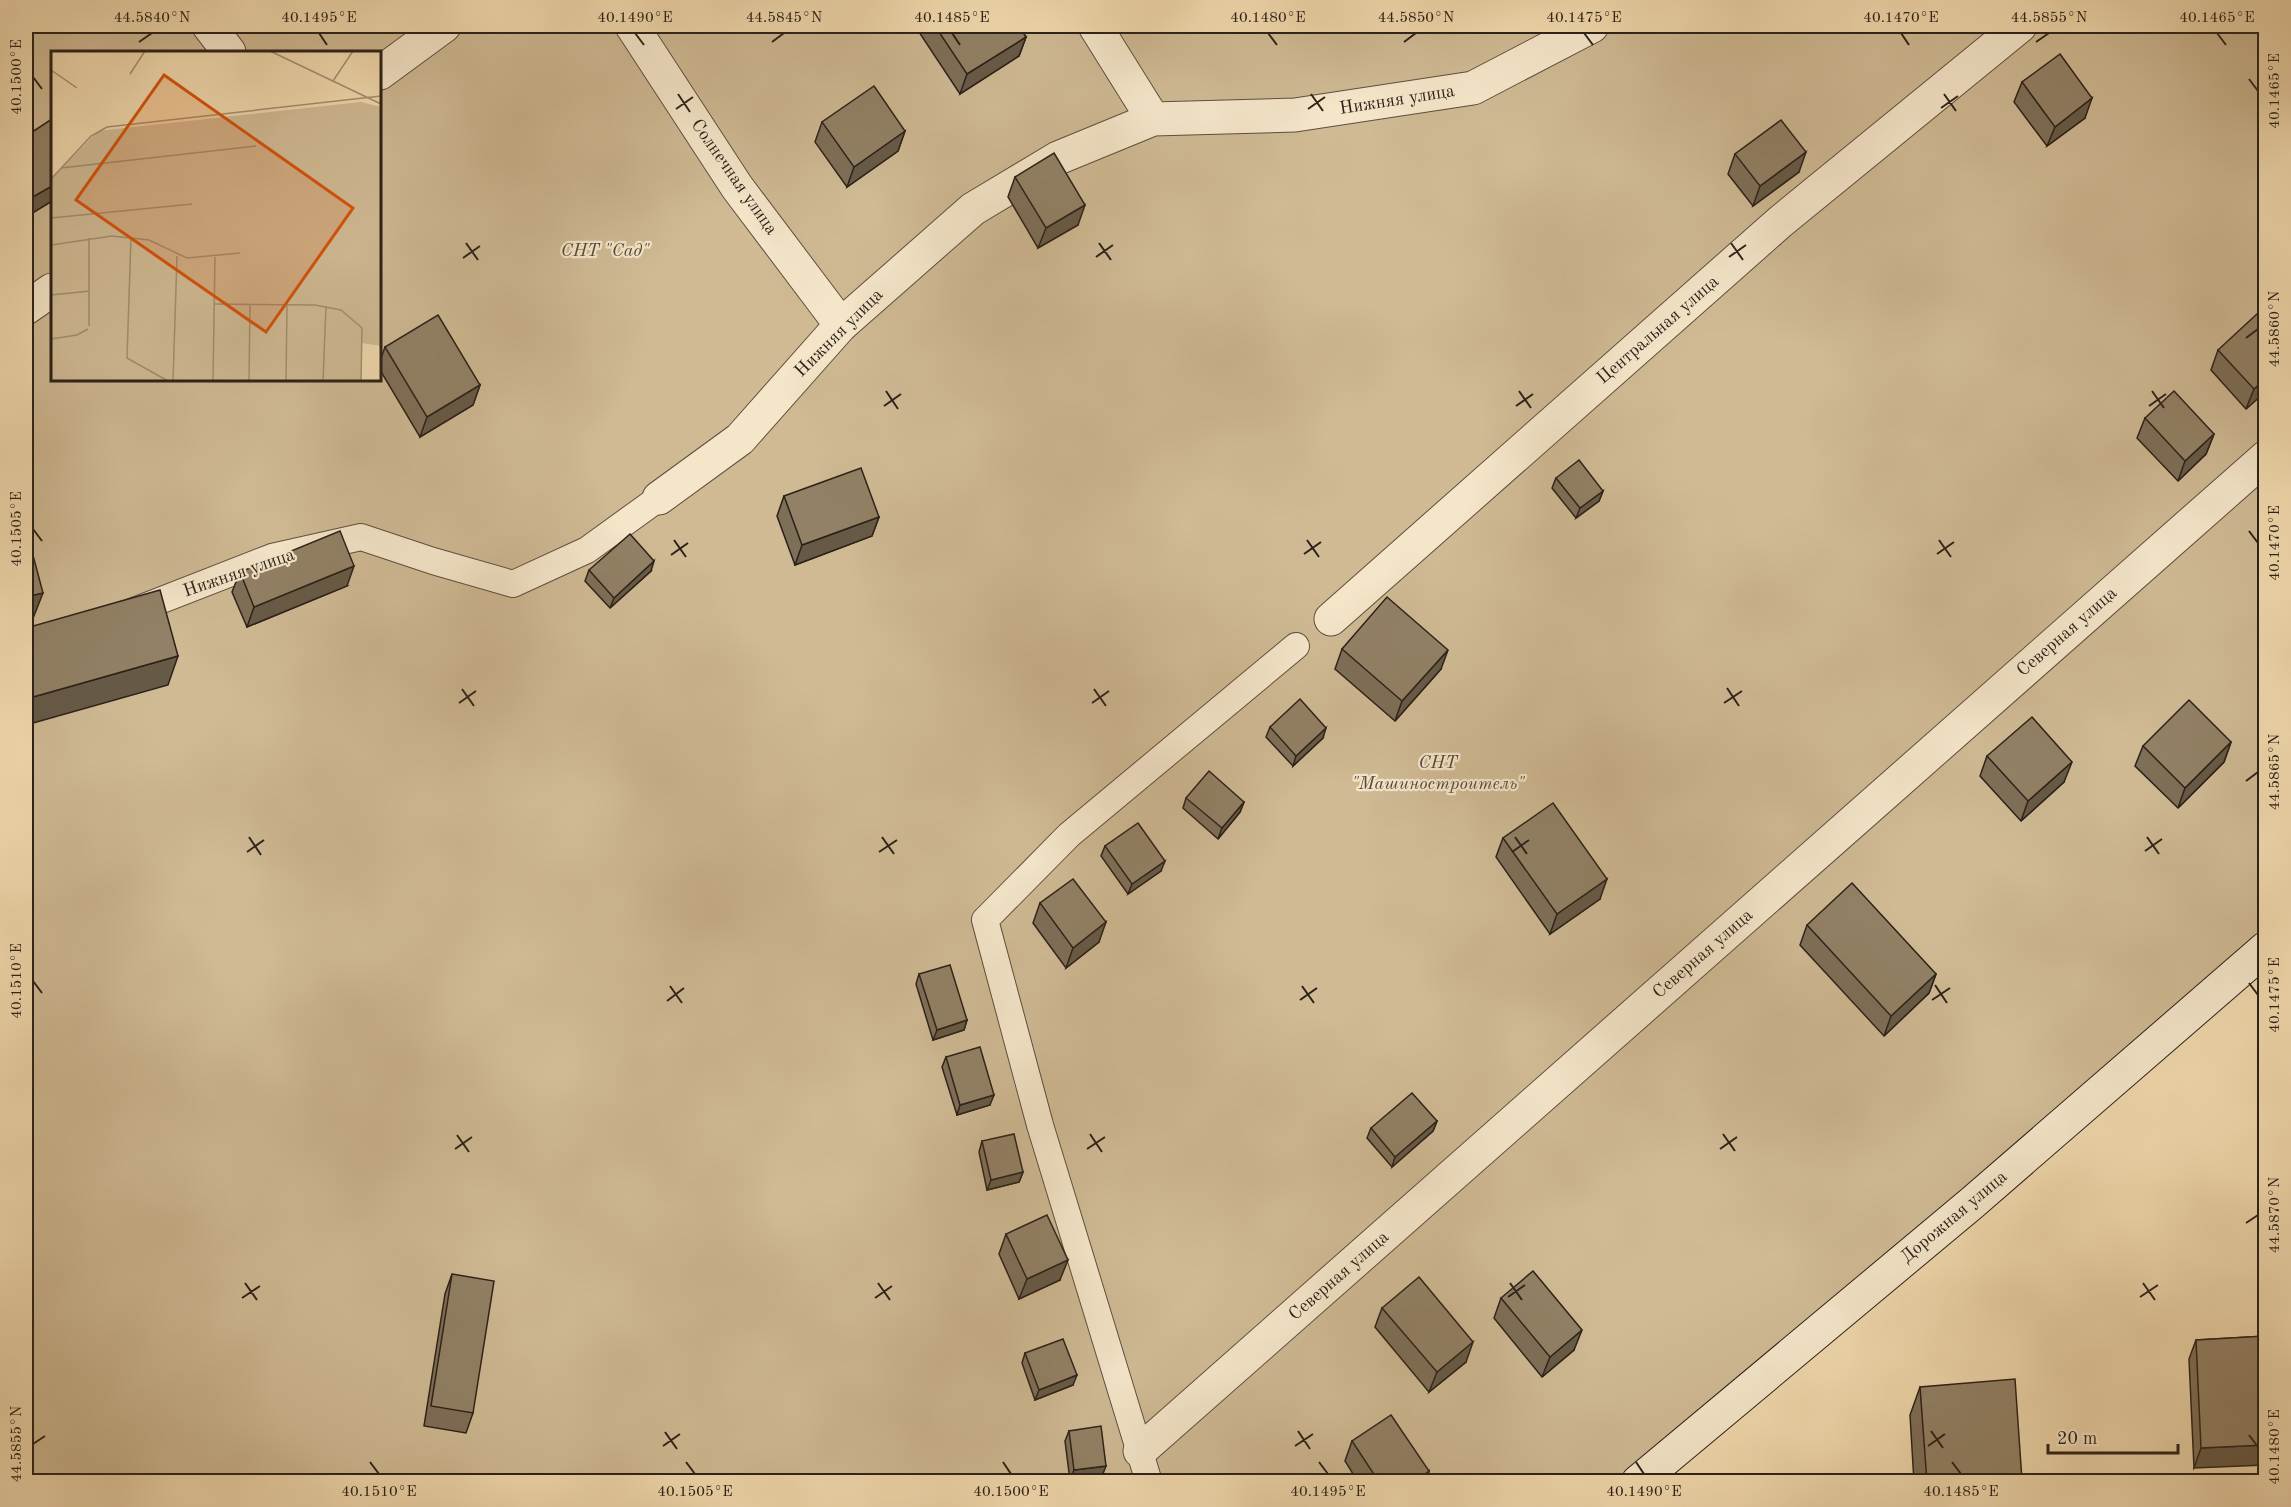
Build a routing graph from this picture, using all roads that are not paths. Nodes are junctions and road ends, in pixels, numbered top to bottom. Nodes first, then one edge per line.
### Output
1 (209, 26) edge
2 (444, 26) edge
3 (632, 26) edge
4 (1095, 26) edge
5 (1592, 26) edge
6 (2020, 26) edge
7 (228, 51) edge
8 (381, 72) edge
9 (1153, 119) junction
10 (51, 291) edge
11 (26, 308) edge
12 (842, 325) junction
13 (2265, 457) edge
14 (659, 498) joint
15 (1331, 619) dead end
16 (109, 620) edge
17 (1296, 646) dead end
18 (2265, 948) edge
19 (1145, 1466) edge
20 (1638, 1482) edge

1 - 7 street
2 - 8 street
3 - 12 street, Солнечная улица
4 - 9 street
5 - 9 street, Нижняя улица
6 - 15 street, Центральная улица
9 - 12 street, Нижняя улица
10 - 11 street
12 - 14 street, Нижняя улица
13 - 19 street, Северная улица
14 - 16 lane, Нижняя улица
17 - 19 lane
18 - 20 street, Дорожная улица

